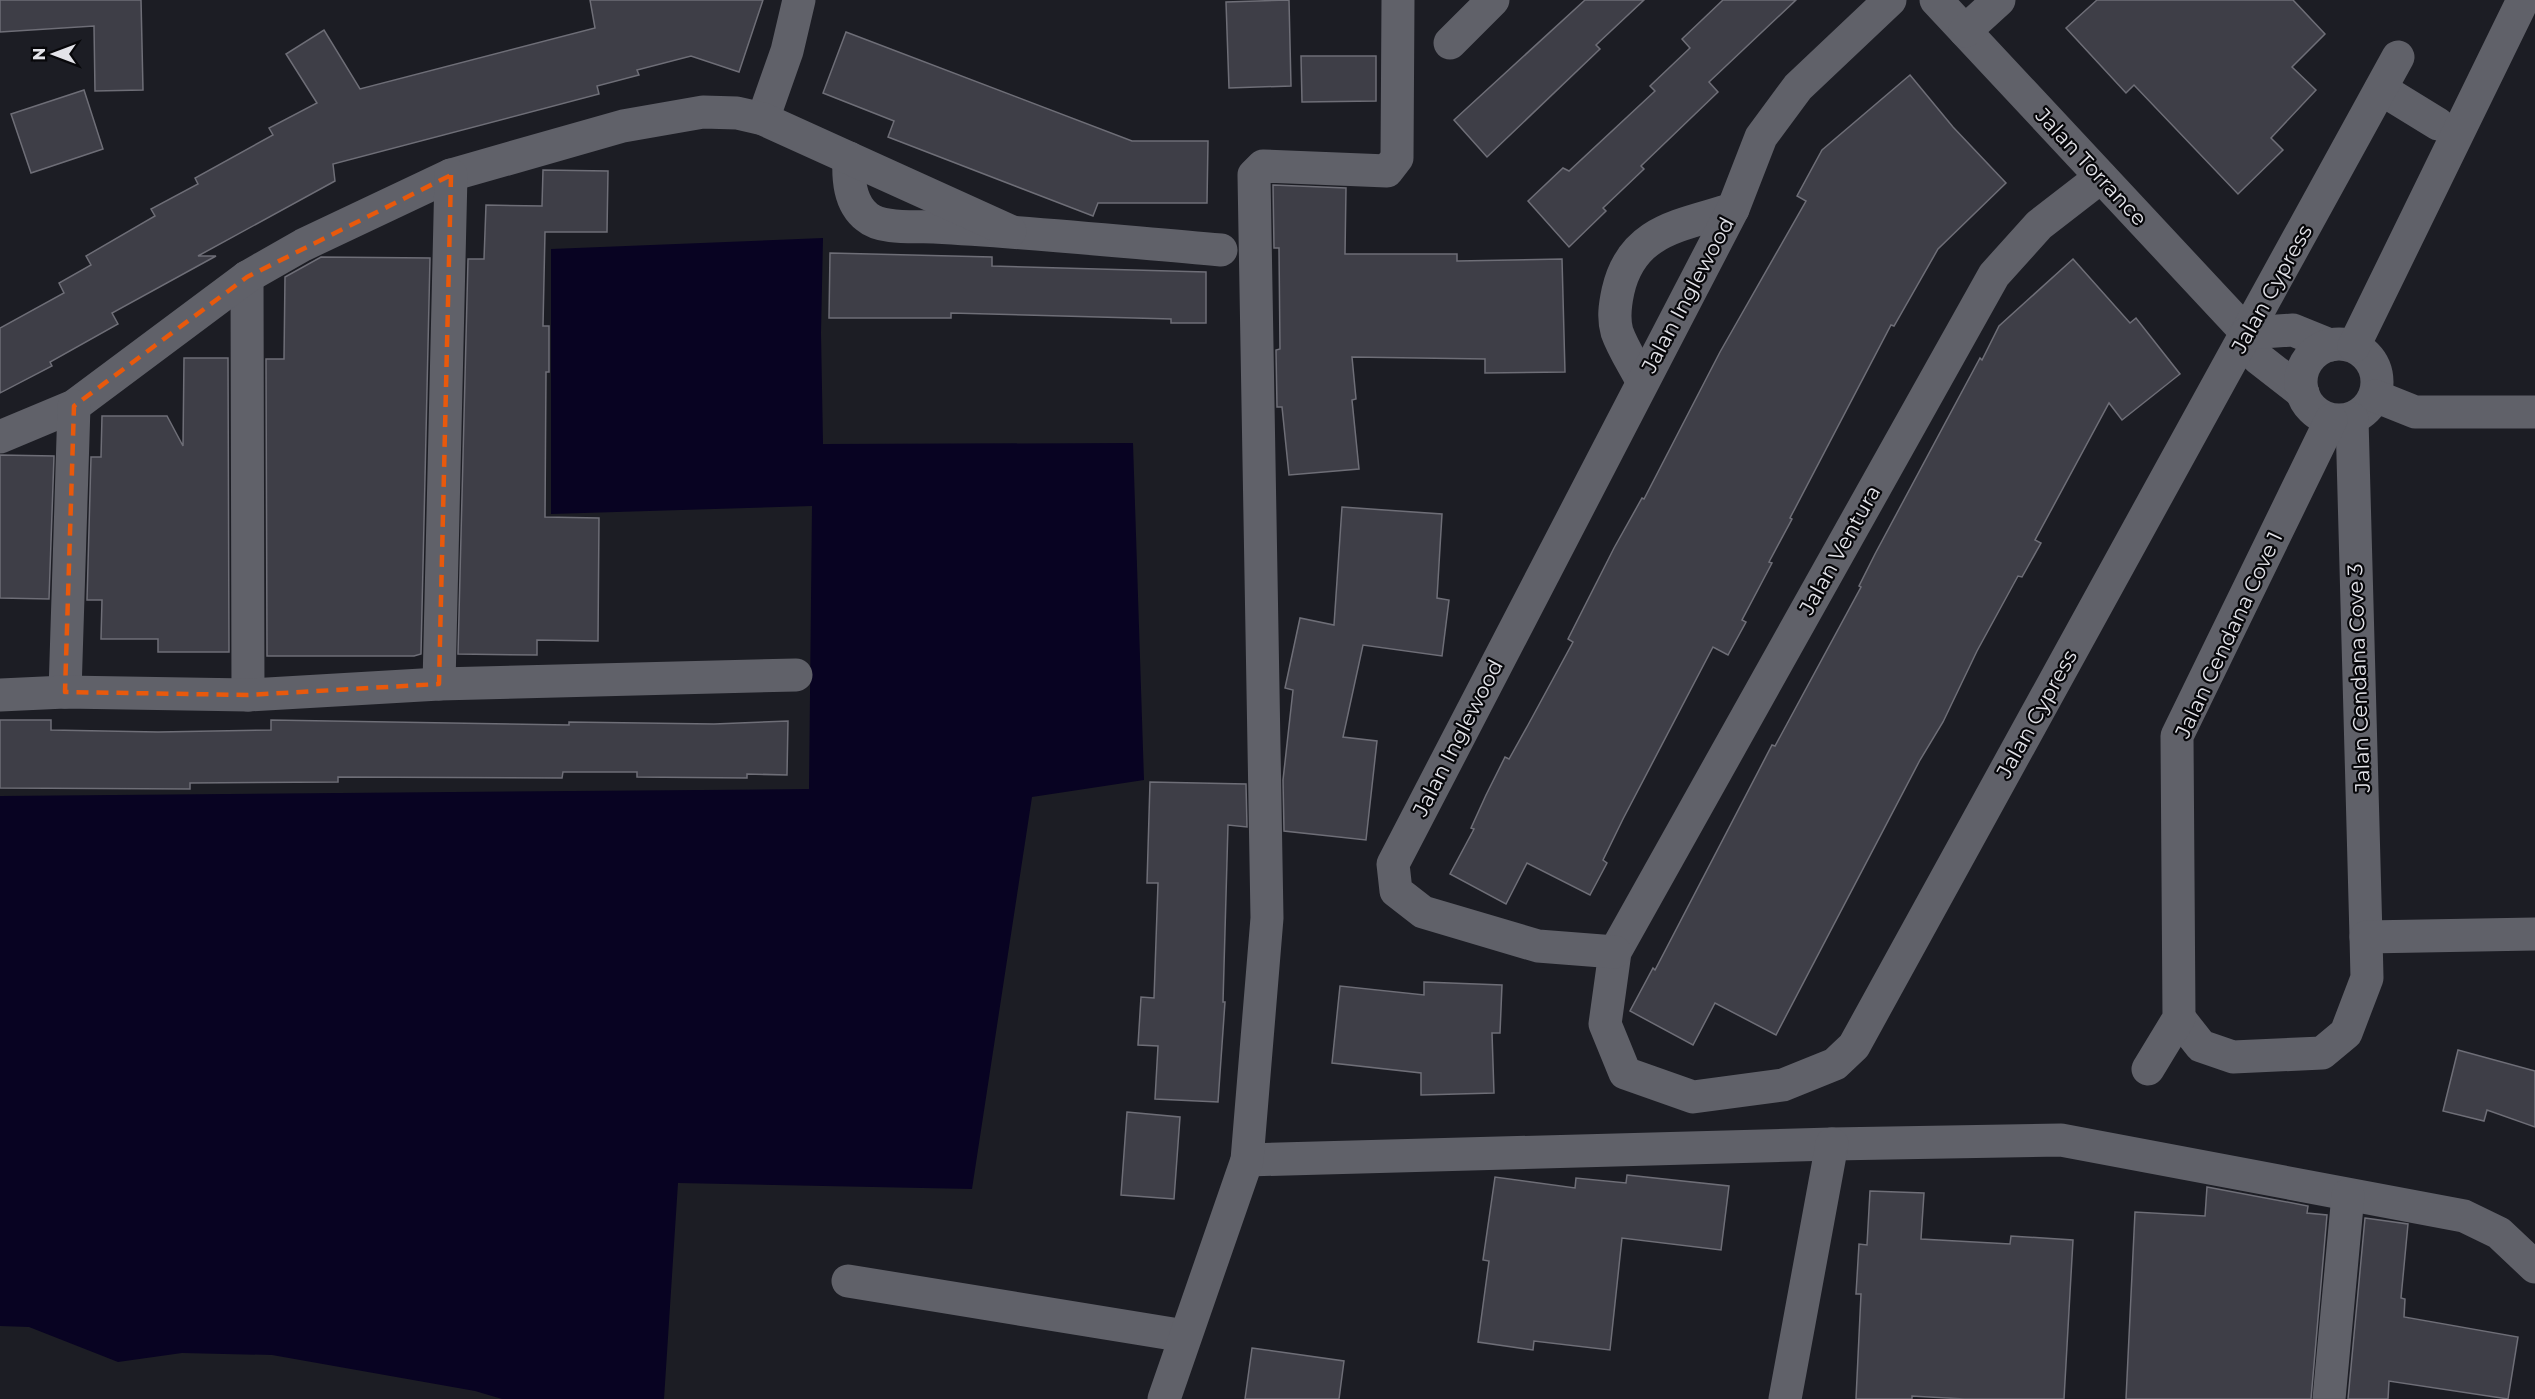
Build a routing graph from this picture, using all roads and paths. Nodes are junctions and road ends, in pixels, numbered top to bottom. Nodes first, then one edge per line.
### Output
1 (799, 0) edge
2 (1398, 0) edge
3 (1493, 0) edge
4 (1890, 0) edge
5 (1936, 0) edge
6 (1999, 0) edge
7 (2523, 0) edge
8 (1965, 31) junction
9 (1450, 43) dead end
10 (2398, 57) dead end
11 (2381, 89) junction
12 (763, 119) junction
13 (2438, 124) dead end
14 (849, 158) junction
15 (451, 175) junction
16 (2101, 177) junction
17 (1733, 209) junction
18 (1010, 231) junction
19 (1221, 250) dead end
20 (247, 277) junction
21 (2247, 333) junction
22 (2342, 345) junction
23 (1642, 381) junction
24 (2303, 393) junction
25 (2375, 396) junction
26 (74, 406) junction
27 (2535, 412) edge
28 (2341, 420) junction
29 (0, 437) edge
30 (796, 675) dead end
31 (439, 684) junction
32 (65, 692) junction
33 (248, 694) junction
34 (0, 695) edge
35 (2535, 934) edge
36 (2367, 938) junction
37 (1615, 952) junction
38 (2179, 1018) junction
39 (2148, 1070) dead end
40 (1832, 1144) junction
41 (1247, 1160) junction
42 (2348, 1195) junction
43 (2535, 1267) edge
44 (848, 1281) dead end
45 (1185, 1335) junction
46 (1164, 1399) edge
47 (1785, 1399) edge
48 (2330, 1399) edge

1 - 12 street
2 - 41 street
3 - 9 street
4 - 17 street, Jalan Inglewood
5 - 8 street, Jalan Torrance
6 - 8 street
7 - 22 street
8 - 16 street, Jalan Torrance
10 - 11 street, Jalan Cypress
11 - 13 street
11 - 21 street, Jalan Cypress
12 - 14 street
12 - 15 street
14 - 18 street
14 - 18 street
15 - 20 street
15 - 31 street
16 - 21 street, Jalan Torrance
16 - 37 street, Jalan Ventura
17 - 23 street, Jalan Inglewood
17 - 23 street, Jalan Inglewood
18 - 19 street
20 - 26 street
20 - 33 street
21 - 22 street
21 - 24 street, Jalan Torrance
21 - 37 street, Jalan Cypress
22 - 24 street
22 - 25 street
23 - 37 street, Jalan Inglewood
24 - 28 street
25 - 27 street
25 - 28 street
26 - 29 street
26 - 32 street
28 - 36 street, Jalan Cendana Cove 3
28 - 38 street, Jalan Cendana Cove 1
30 - 31 street
31 - 33 street
32 - 33 street
32 - 34 street
35 - 36 street
36 - 38 street, Jalan Cendana Cove 3
38 - 39 street
40 - 41 street
40 - 42 street
40 - 47 street
41 - 45 street
42 - 43 street
42 - 48 street
44 - 45 street
45 - 46 street

